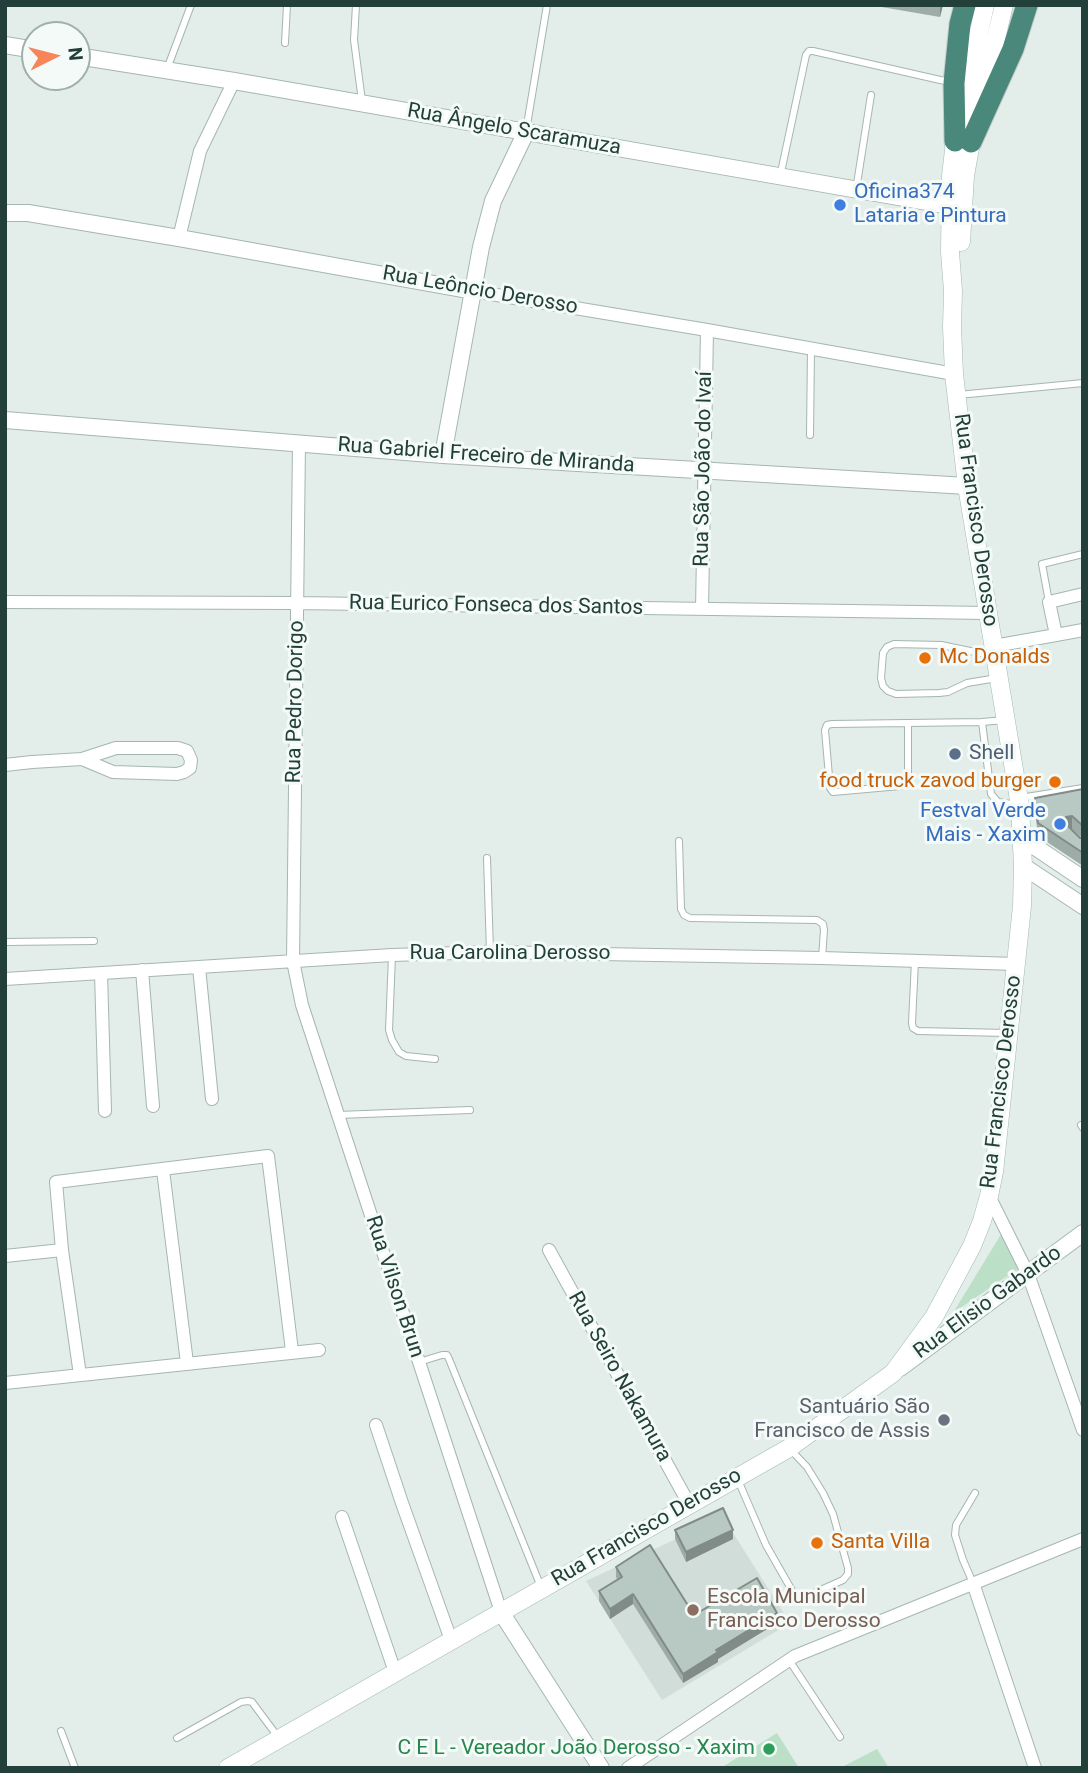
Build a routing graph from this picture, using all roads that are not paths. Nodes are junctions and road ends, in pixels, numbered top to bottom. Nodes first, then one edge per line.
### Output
1 (191, 5) edge
2 (287, 5) edge
3 (356, 5) edge
4 (547, 5) edge
5 (965, 5) edge
6 (985, 5) edge
7 (1004, 5) edge
8 (1027, 5) edge
9 (988, 30) junction
10 (285, 43) dead end
11 (91, 59) edge
12 (167, 71) junction
13 (234, 81) junction
14 (954, 83) junction
15 (871, 95) dead end
16 (362, 103) junction
17 (526, 132) junction
18 (963, 141) junction
19 (780, 178) junction
20 (856, 191) junction
21 (950, 206) junction
22 (5, 213) edge
23 (179, 238) junction
24 (473, 291) junction
25 (954, 291) junction
26 (707, 330) junction
27 (811, 349) junction
28 (954, 374) junction
29 (1083, 383) edge
30 (956, 395) junction
31 (5, 420) edge
32 (810, 436) dead end
33 (299, 443) junction
34 (443, 455) junction
35 (704, 469) junction
36 (967, 486) junction
37 (1083, 554) edge
38 (1083, 594) edge
39 (1049, 601) junction
40 (5, 602) edge
41 (297, 603) junction
42 (702, 609) junction
43 (988, 613) junction
44 (1083, 630) edge
45 (1056, 635) junction
46 (994, 650) junction
47 (999, 677) junction
48 (1006, 720) junction
49 (982, 722) junction
50 (908, 724) junction
51 (82, 759) junction
52 (5, 765) edge
53 (1083, 788) edge
54 (1019, 802) junction
55 (1022, 838) junction
56 (679, 841) dead end
57 (487, 858) dead end
58 (1023, 866) junction
59 (1083, 878) edge
60 (1083, 906) edge
61 (94, 941) dead end
62 (5, 942) edge
63 (489, 951) junction
64 (391, 955) junction
65 (822, 958) junction
66 (293, 961) junction
67 (915, 961) junction
68 (1016, 964) junction
69 (199, 967) junction
70 (142, 970) junction
71 (101, 973) junction
72 (5, 979) edge
73 (1009, 1032) junction
74 (435, 1059) dead end
75 (212, 1099) dead end
76 (153, 1106) dead end
77 (470, 1110) dead end
78 (105, 1111) dead end
79 (338, 1115) junction
80 (163, 1170) junction
81 (989, 1196) junction
82 (1083, 1233) edge
83 (62, 1250) junction
84 (549, 1250) dead end
85 (5, 1256) edge
86 (1028, 1274) junction
87 (319, 1350) dead end
88 (292, 1352) junction
89 (419, 1362) junction
90 (187, 1363) junction
91 (893, 1373) junction
92 (79, 1375) junction
93 (5, 1382) edge
94 (376, 1425) dead end
95 (1083, 1430) edge
96 (789, 1448) junction
97 (736, 1477) junction
98 (975, 1493) dead end
99 (689, 1504) junction
100 (342, 1517) dead end
101 (1083, 1539) edge
102 (973, 1583) junction
103 (542, 1588) junction
104 (500, 1612) junction
105 (451, 1640) junction
106 (792, 1658) junction
107 (395, 1672) junction
108 (61, 1731) dead end
109 (840, 1737) dead end
110 (177, 1738) dead end
111 (279, 1738) junction
112 (75, 1768) edge
113 (228, 1768) edge
114 (601, 1768) edge
115 (628, 1768) edge
116 (1035, 1768) edge

1 - 12 lane
2 - 10 lane
3 - 16 lane
4 - 17 lane
5 - 14 highway
6 - 9 main road, Rua Francisco Derosso
7 - 9 main road, Rua Francisco Derosso
8 - 18 highway
9 - 18 main road, Rua Francisco Derosso
11 - 12 street, Rua Ângelo Scaramuza
12 - 13 street, Rua Ângelo Scaramuza
13 - 16 street, Rua Ângelo Scaramuza
13 - 23 street
14 - 18 highway
14 - 19 lane
15 - 20 lane
16 - 17 street, Rua Ângelo Scaramuza
17 - 19 street, Rua Ângelo Scaramuza
17 - 24 street
18 - 21 main road, Rua Francisco Derosso
18 - 25 main road, Rua Francisco Derosso
19 - 20 street, Rua Ângelo Scaramuza
20 - 21 street, Rua Ângelo Scaramuza
21 - 25 main road, Rua Francisco Derosso
22 - 23 street, Rua Leôncio Derosso
23 - 24 street, Rua Leôncio Derosso
24 - 26 street, Rua Leôncio Derosso
24 - 34 street
25 - 28 main road, Rua Francisco Derosso
26 - 27 street, Rua Leôncio Derosso
26 - 35 street, Rua São João do Ivaí
27 - 28 street, Rua Leôncio Derosso
27 - 32 lane
28 - 30 main road, Rua Francisco Derosso
29 - 30 lane
30 - 36 main road, Rua Francisco Derosso
31 - 33 street, Rua Gabriel Freceiro de Miranda
33 - 34 street, Rua Gabriel Freceiro de Miranda
33 - 41 street, Rua Pedro Dorigo
34 - 35 street, Rua Gabriel Freceiro de Miranda
35 - 36 street, Rua Gabriel Freceiro de Miranda
35 - 42 street, Rua São João do Ivaí
36 - 43 main road, Rua Francisco Derosso
37 - 39 lane
38 - 39 street
39 - 45 street
40 - 41 street, Rua Eurico Fonseca dos Santos
41 - 42 street, Rua Eurico Fonseca dos Santos
41 - 66 street, Rua Pedro Dorigo
42 - 43 street, Rua Eurico Fonseca dos Santos
43 - 46 main road, Rua Francisco Derosso
44 - 45 street
45 - 46 street
46 - 47 main road, Rua Francisco Derosso
46 - 47 lane
47 - 48 main road, Rua Francisco Derosso
48 - 49 lane
48 - 54 main road, Rua Francisco Derosso
49 - 50 lane
49 - 54 lane
50 - 50 lane
51 - 51 street
51 - 52 street
53 - 54 lane
54 - 55 main road, Rua Francisco Derosso
55 - 58 main road, Rua Francisco Derosso
55 - 59 street
56 - 65 lane
57 - 63 lane
58 - 60 street
58 - 68 main road, Rua Francisco Derosso
61 - 62 lane
63 - 64 street, Rua Carolina Derosso
63 - 65 street, Rua Carolina Derosso
64 - 66 street, Rua Carolina Derosso
64 - 74 lane
65 - 67 street, Rua Carolina Derosso
66 - 69 street, Rua Carolina Derosso
66 - 79 street, Rua Vilson Brun
67 - 68 street, Rua Carolina Derosso
67 - 73 lane
68 - 73 main road, Rua Francisco Derosso
69 - 70 street, Rua Carolina Derosso
69 - 75 street
70 - 71 street, Rua Carolina Derosso
70 - 76 street
71 - 72 street, Rua Carolina Derosso
71 - 78 street
73 - 81 main road, Rua Francisco Derosso
77 - 79 lane
79 - 89 street, Rua Vilson Brun
80 - 83 street
80 - 88 street
80 - 90 street
81 - 86 street
81 - 91 main road, Rua Francisco Derosso
82 - 86 street, Rua Elisio Gabardo
83 - 85 street
83 - 92 street
84 - 99 street, Rua Seiro Nakamura
86 - 91 street, Rua Elisio Gabardo
86 - 95 street
87 - 88 street
88 - 90 street
89 - 103 lane
89 - 104 street, Rua Vilson Brun
90 - 92 street
91 - 96 main road, Rua Francisco Derosso
92 - 93 street
94 - 105 street
96 - 97 main road, Rua Francisco Derosso
96 - 97 lane
97 - 99 main road, Rua Francisco Derosso
98 - 102 lane
99 - 103 main road, Rua Francisco Derosso
100 - 107 street
101 - 102 street
102 - 106 street
102 - 116 street
103 - 104 main road, Rua Francisco Derosso
104 - 105 main road, Rua Francisco Derosso
104 - 114 street
105 - 107 main road, Rua Francisco Derosso
106 - 109 lane
106 - 115 street
107 - 111 main road, Rua Francisco Derosso
108 - 112 lane
110 - 111 lane
111 - 113 main road, Rua Francisco Derosso

